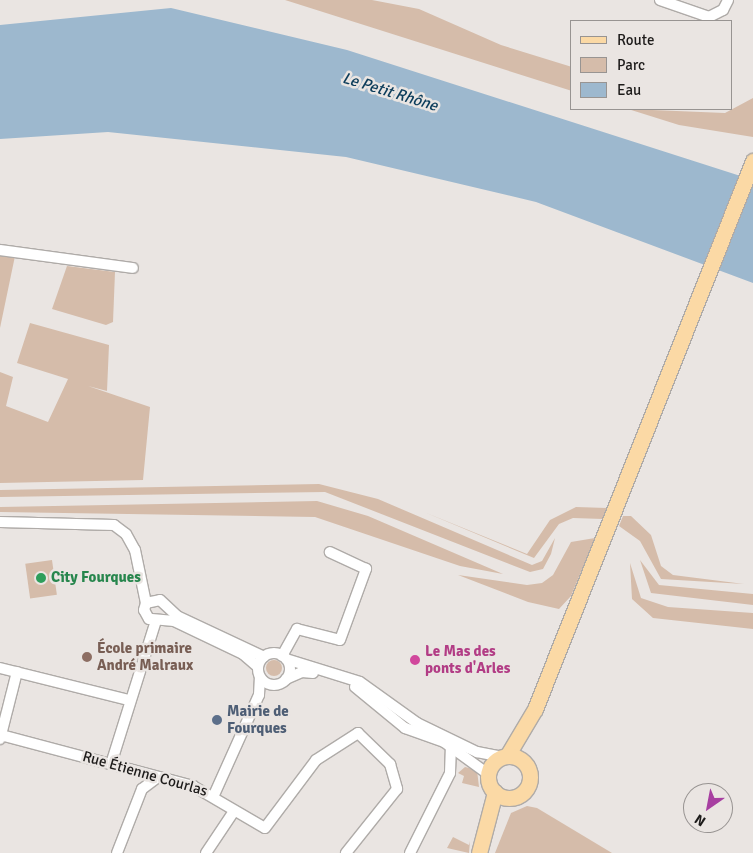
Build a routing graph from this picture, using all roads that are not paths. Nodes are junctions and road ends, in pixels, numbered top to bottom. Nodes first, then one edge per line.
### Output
1 (660, 0) edge
2 (728, 0) edge
3 (753, 161) edge
4 (0, 250) edge
5 (133, 268) dead end
6 (0, 522) edge
7 (330, 552) dead end
8 (149, 601) junction
9 (158, 616) junction
10 (264, 657) junction
11 (284, 657) junction
12 (258, 667) junction
13 (0, 668) edge
14 (17, 672) junction
15 (260, 678) junction
16 (286, 679) junction
17 (274, 685) junction
18 (259, 695) junction
19 (128, 700) junction
20 (535, 709) junction
21 (0, 737) edge
22 (451, 746) junction
23 (504, 757) junction
24 (523, 762) junction
25 (112, 764) junction
26 (135, 771) junction
27 (488, 774) junction
28 (158, 777) junction
29 (142, 789) junction
30 (494, 792) junction
31 (214, 795) junction
32 (509, 797) junction
33 (234, 811) junction
34 (485, 838) junction
35 (117, 853) edge
36 (206, 853) edge
37 (346, 853) edge
38 (410, 853) edge
39 (479, 853) edge

1 - 2 street
3 - 20 main road
4 - 5 street
6 - 8 street
7 - 11 street
8 - 9 street
8 - 9 street
9 - 10 street
9 - 12 street
9 - 19 street
10 - 11 street
10 - 12 street
11 - 16 street
11 - 23 street
12 - 15 street
13 - 14 street
14 - 19 street
14 - 21 street
15 - 17 street
15 - 18 street, Rue Étienne Courlas
16 - 17 street
16 - 22 street
17 - 18 street
18 - 31 street, Rue Étienne Courlas
19 - 25 street
20 - 23 main road
20 - 24 main road
21 - 25 street, Rue Étienne Courlas
22 - 27 street
22 - 38 street
23 - 24 main road
23 - 27 main road
24 - 32 main road
25 - 26 street, Rue Étienne Courlas
26 - 28 street, Rue Étienne Courlas
26 - 29 street
27 - 30 main road
28 - 29 street
28 - 31 street, Rue Étienne Courlas
29 - 35 street
30 - 32 main road
30 - 34 main road
31 - 33 street
32 - 34 main road
33 - 36 street
33 - 37 street
34 - 39 main road

